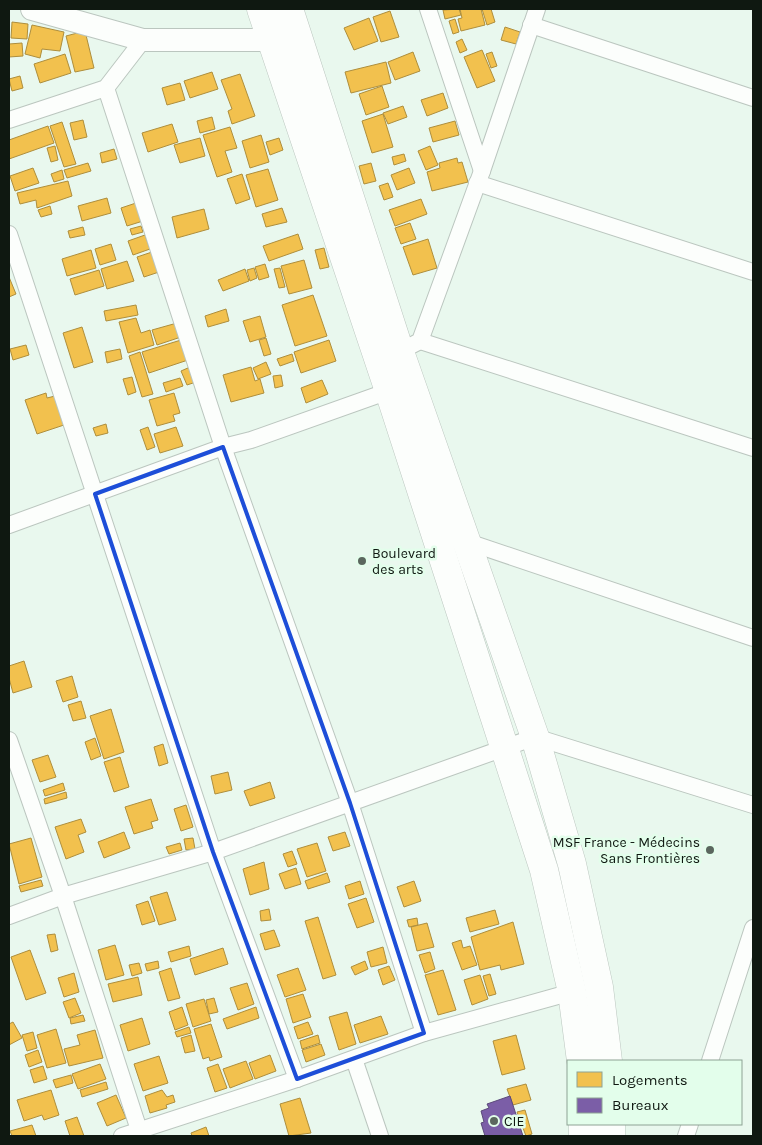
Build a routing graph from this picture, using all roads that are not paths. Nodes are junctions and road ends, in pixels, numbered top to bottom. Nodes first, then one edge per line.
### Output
1 (32, 9) edge
2 (261, 9) edge
3 (288, 9) edge
4 (428, 9) edge
5 (537, 9) edge
6 (531, 25) junction
7 (284, 37) junction
8 (143, 40) junction
9 (106, 88) junction
10 (753, 98) edge
11 (9, 120) edge
12 (480, 177) junction
13 (9, 234) edge
14 (753, 272) edge
15 (400, 352) junction
16 (389, 392) junction
17 (223, 447) junction
18 (753, 448) edge
19 (95, 494) junction
20 (9, 525) edge
21 (465, 541) junction
22 (753, 638) edge
23 (535, 737) junction
24 (9, 740) edge
25 (504, 747) junction
26 (350, 803) junction
27 (753, 805) edge
28 (213, 852) junction
29 (64, 896) junction
30 (9, 916) edge
31 (753, 928) edge
32 (572, 992) junction
33 (424, 1032) junction
34 (354, 1059) junction
35 (581, 1060) edge
36 (608, 1060) edge
37 (710, 1060) edge
38 (296, 1080) junction
39 (139, 1130) junction
40 (122, 1136) edge
41 (380, 1136) edge

1 - 8 street
2 - 7 highway
3 - 7 highway
4 - 12 street
5 - 6 street
6 - 10 street
6 - 12 street
7 - 8 street
7 - 15 highway
8 - 9 street
9 - 11 street
9 - 17 street
12 - 14 street
12 - 15 street
13 - 19 street
15 - 16 highway
15 - 18 street
15 - 21 highway
16 - 17 street
16 - 25 highway
17 - 19 street
17 - 26 street
19 - 20 street
19 - 28 street
21 - 22 street
21 - 23 highway
23 - 25 street
23 - 27 street
23 - 36 highway
24 - 29 street
25 - 26 street
25 - 32 highway
26 - 28 street
26 - 33 street
28 - 29 street
28 - 38 street
29 - 30 street
29 - 39 street
31 - 37 street
32 - 33 street
32 - 35 highway
33 - 34 street
34 - 38 street
34 - 41 street
38 - 39 street
39 - 40 street

